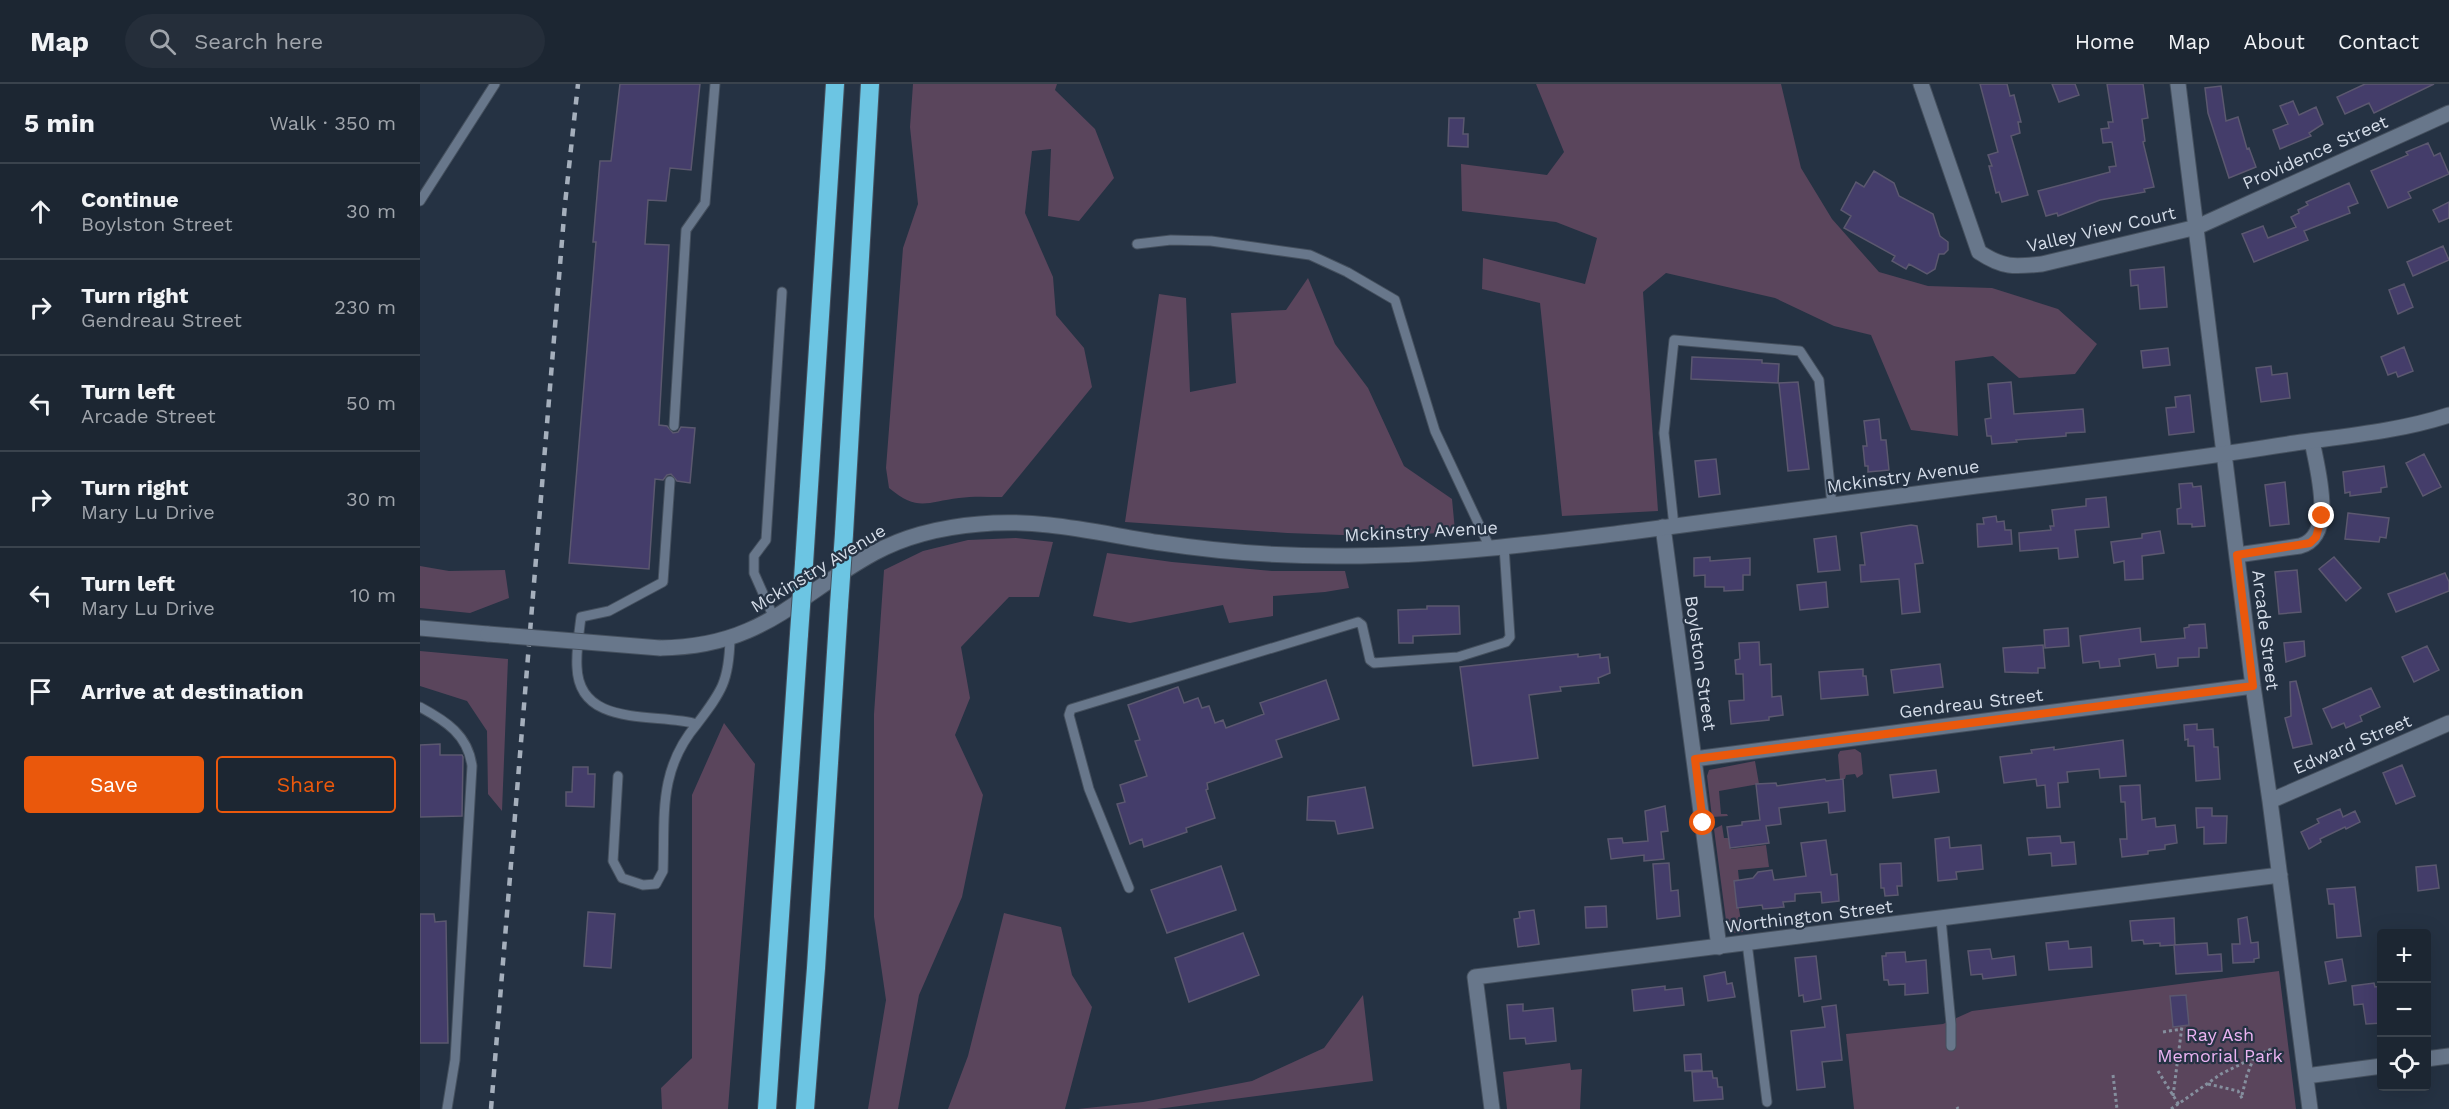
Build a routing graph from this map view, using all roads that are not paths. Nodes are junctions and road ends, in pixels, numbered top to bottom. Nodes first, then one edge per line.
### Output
1 (495, 84) edge
2 (715, 84) edge
3 (835, 84) edge
4 (870, 84) edge
5 (1921, 84) edge
6 (2178, 84) edge
7 (2449, 113) edge
8 (420, 201) edge
9 (2198, 227) junction
10 (1137, 244) dead end
11 (782, 292) dead end
12 (2449, 415) edge
13 (674, 426) dead end
14 (2312, 441) junction
15 (2224, 454) junction
16 (670, 481) dead end
17 (1832, 505) junction
18 (1668, 527) junction
19 (1497, 547) junction
20 (2237, 555) junction
21 (774, 618) junction
22 (420, 628) edge
23 (730, 639) junction
24 (2253, 686) junction
25 (420, 707) edge
26 (2449, 723) edge
27 (697, 724) junction
28 (1695, 759) junction
29 (618, 776) dead end
30 (2270, 801) junction
31 (2280, 875) junction
32 (1129, 888) dead end
33 (1941, 919) junction
34 (1747, 943) junction
35 (1719, 947) junction
36 (1951, 1046) dead end
37 (2449, 1056) edge
38 (2431, 1058) edge
39 (2377, 1067) edge
40 (2306, 1076) junction
41 (1767, 1102) dead end
42 (447, 1109) edge
43 (767, 1109) edge
44 (805, 1109) edge
45 (1492, 1109) edge
46 (2310, 1109) edge

1 - 8 lane
2 - 13 lane
3 - 43 highway, bridge
4 - 44 highway, bridge
5 - 9 street, Valley View Court
6 - 9 street, Arcade Street
7 - 9 street, Providence Street
9 - 15 street, Arcade Street
10 - 19 lane
11 - 21 lane
12 - 14 street, Mckinstry Avenue
14 - 15 street, Mckinstry Avenue
14 - 20 street
15 - 17 street, Mckinstry Avenue
15 - 20 street, Arcade Street
16 - 27 lane
17 - 18 street, Mckinstry Avenue
17 - 18 lane
18 - 19 street, Mckinstry Avenue
18 - 28 street, Boylston Street
19 - 21 street, Mckinstry Avenue
19 - 32 lane
20 - 24 street, Arcade Street
21 - 23 street, Mckinstry Avenue
22 - 23 street, Mckinstry Avenue, bridge
23 - 27 lane
24 - 28 street, Gendreau Street
24 - 30 street, Arcade Street
25 - 42 lane
26 - 30 street, Edward Street
27 - 29 lane
28 - 35 street, Boylston Street
30 - 31 street, Arcade Street
31 - 33 street, Worthington Street
31 - 40 street, Arcade Street
33 - 34 street, Worthington Street
33 - 36 lane
34 - 35 street, Worthington Street
34 - 41 lane
35 - 45 street, Worthington Street
37 - 38 street
39 - 40 street
40 - 46 street, Arcade Street

